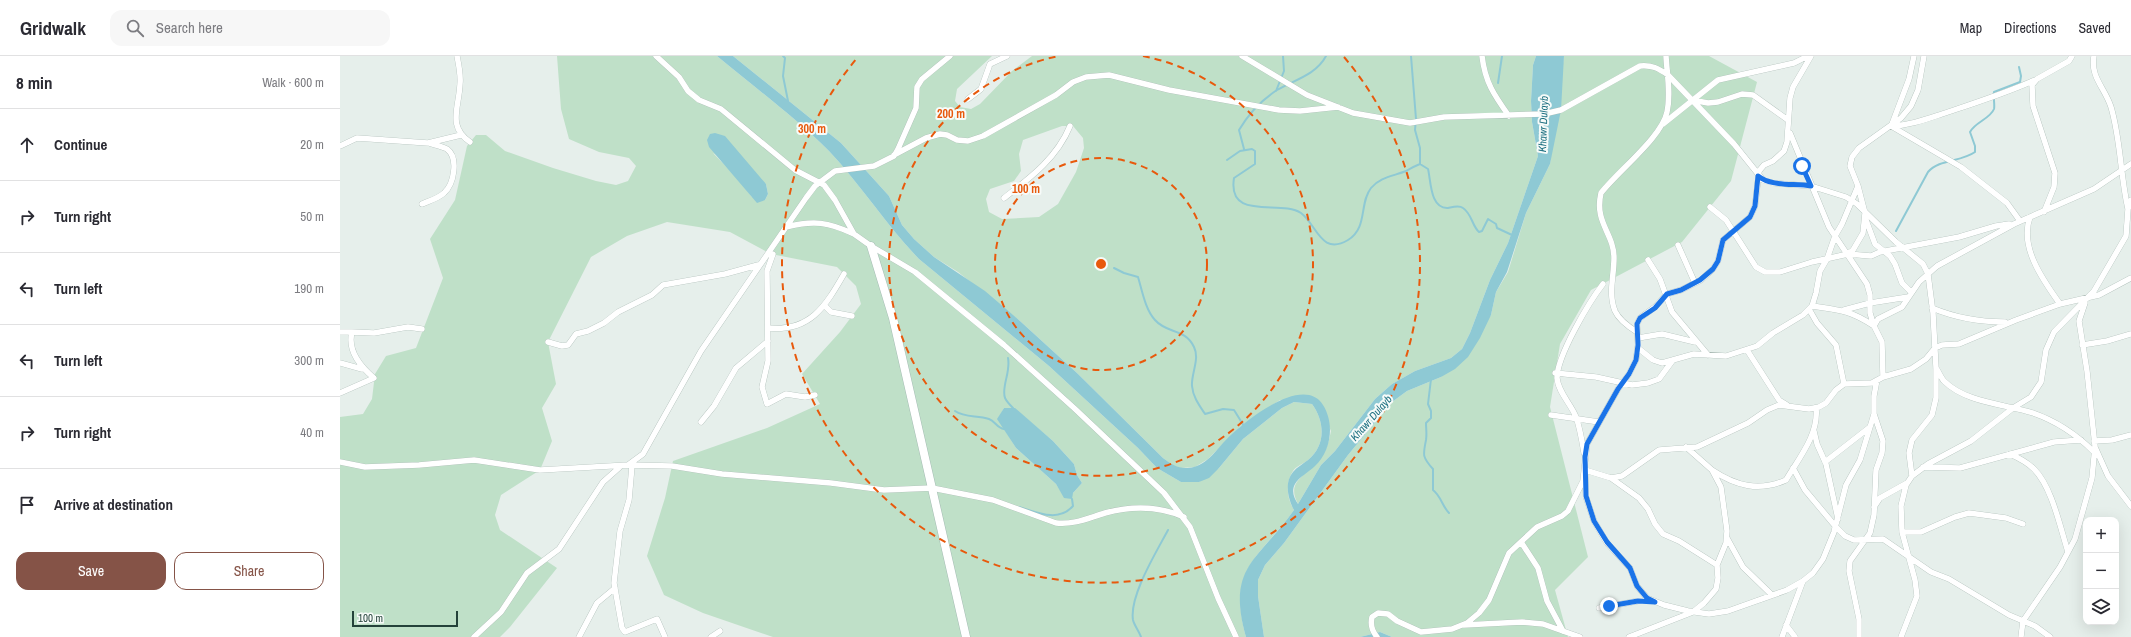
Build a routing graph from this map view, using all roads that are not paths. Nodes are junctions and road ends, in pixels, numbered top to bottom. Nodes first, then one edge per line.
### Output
1 (457, 56) edge
2 (656, 56) edge
3 (950, 56) edge
4 (1007, 56) edge
5 (1242, 56) edge
6 (1482, 56) edge
7 (1666, 56) edge
8 (1809, 56) edge
9 (1914, 56) edge
10 (1924, 56) edge
11 (2072, 56) edge
12 (2094, 56) edge
13 (1668, 75) junction
14 (2037, 79) junction
15 (968, 99) dead end
16 (1692, 100) junction
17 (1338, 107) junction
18 (1509, 116) junction
19 (1788, 120) junction
20 (1070, 126) dead end
21 (1891, 126) junction
22 (1660, 127) junction
23 (1788, 129) junction
24 (461, 135) junction
25 (470, 142) dead end
26 (428, 143) junction
27 (340, 146) edge
28 (894, 156) junction
29 (2131, 164) edge
30 (2122, 168) junction
31 (1758, 176) junction
32 (819, 183) junction
33 (1811, 186) junction
34 (1858, 186) junction
35 (1004, 198) dead end
36 (2131, 200) edge
37 (1852, 201) junction
38 (422, 204) dead end
39 (1710, 207) dead end
40 (2128, 209) junction
41 (1864, 211) junction
42 (2044, 212) junction
43 (2030, 217) junction
44 (2020, 221) junction
45 (2014, 224) junction
46 (786, 227) junction
47 (1733, 230) junction
48 (854, 234) junction
49 (1835, 236) junction
50 (1678, 245) dead end
51 (871, 246) junction
52 (1904, 248) junction
53 (1885, 251) junction
54 (773, 254) dead end
55 (1848, 254) junction
56 (1827, 259) junction
57 (1648, 260) dead end
58 (758, 265) junction
59 (844, 274) dead end
60 (1928, 274) junction
61 (2131, 278) edge
62 (1695, 283) junction
63 (1603, 284) dead end
64 (1667, 294) junction
65 (1910, 294) junction
66 (2087, 299) junction
67 (1870, 303) junction
68 (2060, 304) junction
69 (824, 305) junction
70 (1810, 307) junction
71 (1932, 308) junction
72 (1844, 310) junction
73 (852, 316) dead end
74 (2009, 322) junction
75 (1874, 326) junction
76 (422, 328) dead end
77 (768, 328) junction
78 (340, 332) edge
79 (352, 332) junction
80 (2131, 334) edge
81 (1638, 335) junction
82 (768, 341) junction
83 (548, 342) dead end
84 (1696, 342) junction
85 (2082, 344) junction
86 (1638, 348) junction
87 (1935, 348) junction
88 (1747, 350) junction
89 (1708, 356) junction
90 (1673, 360) junction
91 (340, 363) edge
92 (1936, 368) junction
93 (363, 369) junction
94 (1557, 372) junction
95 (1883, 377) junction
96 (1877, 380) junction
97 (1622, 384) junction
98 (1844, 384) junction
99 (340, 394) edge
100 (815, 394) dead end
101 (1789, 406) junction
102 (1816, 408) junction
103 (2013, 408) junction
104 (1874, 414) junction
105 (1551, 415) dead end
106 (1576, 418) junction
107 (701, 422) dead end
108 (1599, 422) junction
109 (1870, 427) junction
110 (1814, 431) junction
111 (2131, 435) edge
112 (2082, 440) junction
113 (2094, 446) junction
114 (1686, 447) junction
115 (2010, 454) junction
116 (1585, 457) junction
117 (340, 462) edge
118 (1825, 462) junction
119 (621, 466) junction
120 (630, 466) junction
121 (1923, 467) junction
122 (1793, 468) junction
123 (1585, 470) junction
124 (1712, 470) junction
125 (1912, 476) junction
126 (1611, 478) junction
127 (1908, 482) junction
128 (932, 488) junction
129 (2131, 506) edge
130 (1874, 507) junction
131 (1184, 517) junction
132 (1838, 520) junction
133 (2023, 524) dead end
134 (1836, 527) junction
135 (1902, 532) junction
136 (1727, 538) junction
137 (1866, 539) junction
138 (1521, 542) junction
139 (2068, 552) junction
140 (1909, 557) junction
141 (1716, 565) junction
142 (1803, 581) junction
143 (615, 588) junction
144 (1772, 595) junction
145 (1655, 602) junction
146 (1599, 608) dead end
147 (1693, 612) junction
148 (2023, 621) junction
149 (1462, 625) junction
150 (1786, 625) junction
151 (720, 631) dead end
152 (1563, 631) junction
153 (474, 637) edge
154 (579, 637) edge
155 (665, 637) edge
156 (711, 637) edge
157 (966, 637) edge
158 (1236, 637) edge
159 (1377, 637) edge
160 (1580, 637) edge
161 (1629, 637) edge
162 (1782, 637) edge
163 (1794, 637) edge
164 (1859, 637) edge
165 (1901, 637) edge
166 (2021, 637) edge
167 (2050, 637) edge

1 - 24 street
2 - 32 street
3 - 28 street
4 - 15 street
5 - 17 street
6 - 18 street
7 - 13 street
8 - 16 street
8 - 19 street
9 - 21 street
10 - 21 street
11 - 14 street
12 - 30 street
13 - 16 street
13 - 18 street
13 - 22 street
14 - 21 street
14 - 42 street
16 - 19 street
16 - 22 street
16 - 31 street
17 - 18 street
17 - 28 street
19 - 23 street
20 - 35 street
21 - 34 street
21 - 44 street
22 - 81 street
23 - 31 street
23 - 33 street
24 - 25 street
24 - 26 street
26 - 27 street
26 - 38 street
28 - 32 street
29 - 30 street
30 - 40 street
30 - 42 street
31 - 33 street
31 - 47 street
32 - 46 street
32 - 48 street
33 - 37 street
33 - 49 street
34 - 37 street
34 - 41 street
36 - 40 street
37 - 41 street
37 - 49 street
39 - 47 street
40 - 66 street
41 - 52 street
41 - 53 street
41 - 55 street
42 - 43 street
43 - 44 street
43 - 68 street
44 - 45 street
45 - 52 street
45 - 60 street
46 - 48 street
46 - 58 street
47 - 56 street
47 - 62 street
48 - 51 street
49 - 55 street
49 - 56 street
50 - 62 street
51 - 128 main road
51 - 131 street
52 - 53 street
52 - 60 street
53 - 55 street
53 - 65 street
54 - 77 street
55 - 56 street
55 - 67 street
56 - 70 street
57 - 64 street
58 - 83 street
58 - 120 street
59 - 69 street
60 - 65 street
60 - 71 street
61 - 66 street
62 - 64 street
63 - 94 street
64 - 81 street
64 - 84 street
65 - 67 street
65 - 75 street
66 - 68 street
66 - 85 street
66 - 103 street
67 - 72 street
67 - 75 street
68 - 74 street
69 - 73 street
69 - 77 street
70 - 72 street
70 - 88 street
70 - 98 street
71 - 74 street
71 - 87 street
72 - 75 street
74 - 87 street
75 - 95 street
76 - 79 street
77 - 82 street
78 - 79 street
79 - 93 street
80 - 85 street
81 - 84 street
81 - 86 street
82 - 100 street
82 - 107 street
84 - 89 street
85 - 113 street
86 - 90 street
86 - 97 street
87 - 92 street
87 - 95 street
88 - 89 street
88 - 101 street
89 - 90 street
90 - 97 street
91 - 93 street
92 - 103 street
92 - 125 street
93 - 99 street
94 - 97 street
94 - 106 street
95 - 96 street
96 - 98 street
96 - 104 street
97 - 108 street
98 - 102 street
101 - 102 street
101 - 114 street
102 - 110 street
103 - 112 street
103 - 121 street
104 - 109 street
104 - 130 street
105 - 106 street
106 - 108 street
106 - 116 street
108 - 116 street
109 - 118 street
109 - 132 street
110 - 118 street
110 - 122 street
111 - 113 street
112 - 113 street
112 - 115 street
113 - 129 street
113 - 139 street
114 - 124 street
114 - 126 street
115 - 121 street
115 - 139 street
116 - 123 street
117 - 119 street
118 - 132 street
119 - 120 street
119 - 153 street
120 - 128 street
120 - 143 street
121 - 125 street
122 - 124 street
122 - 134 street
123 - 126 street
123 - 138 street
123 - 145 street
124 - 136 street
125 - 127 street
126 - 141 street
127 - 130 street
127 - 135 street
128 - 131 street
128 - 157 main road
130 - 137 street
131 - 158 street
132 - 134 street
133 - 135 street
134 - 137 street
134 - 142 street
135 - 140 street
136 - 141 street
136 - 144 street
137 - 140 street
137 - 164 street
138 - 149 street
138 - 152 street
139 - 148 street
140 - 148 street
140 - 165 street
141 - 147 street
142 - 144 street
142 - 150 street
143 - 154 street
143 - 155 street
144 - 147 street
145 - 146 street
145 - 147 street
147 - 161 street
148 - 166 street
148 - 167 street
149 - 152 street
149 - 159 street
150 - 162 street
150 - 163 street
151 - 156 street
152 - 160 street

